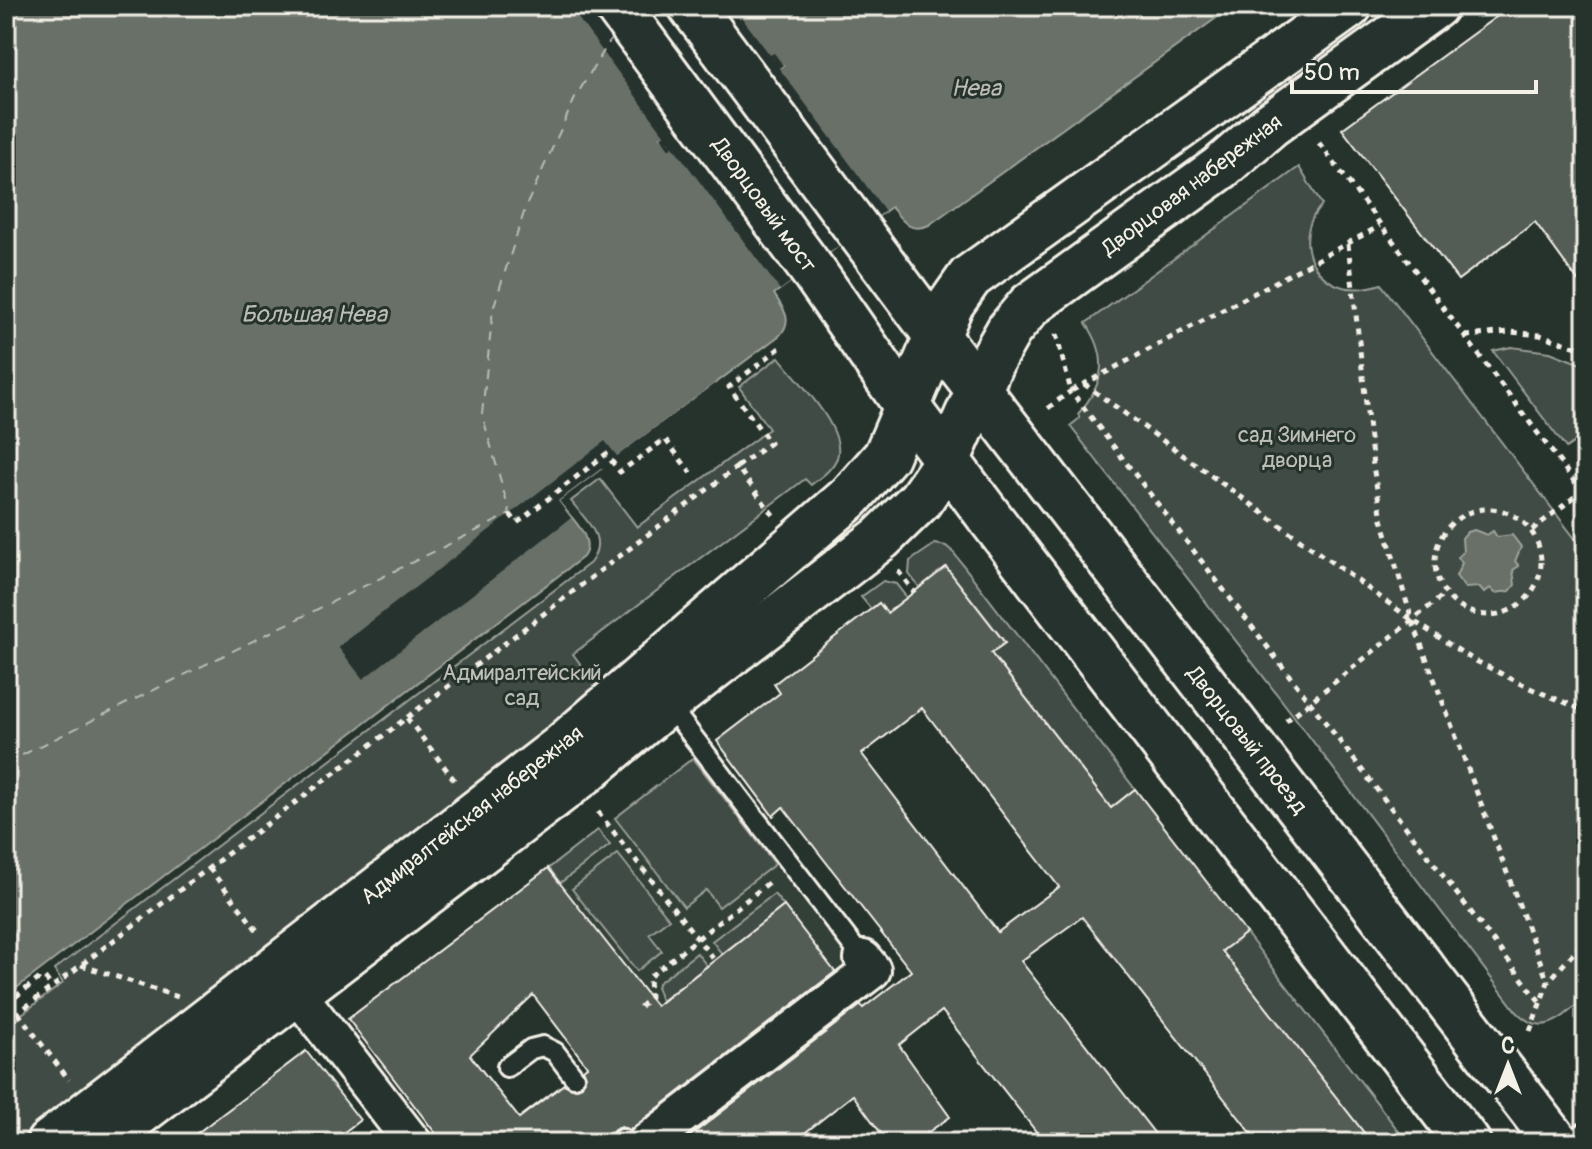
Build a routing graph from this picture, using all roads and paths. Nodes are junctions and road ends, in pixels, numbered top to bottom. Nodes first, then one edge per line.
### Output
1 (617, 6) edge
2 (691, 6) edge
3 (1349, 6) edge
4 (1435, 6) edge
5 (1319, 143) dead end
6 (1380, 226) junction
7 (1348, 244) junction
8 (1056, 334) dead end
9 (937, 336) junction
10 (1464, 336) junction
11 (781, 347) dead end
12 (1586, 350) edge
13 (1084, 384) junction
14 (979, 390) junction
15 (1071, 391) junction
16 (908, 408) junction
17 (1048, 408) dead end
18 (947, 461) junction
19 (737, 467) junction
20 (691, 473) dead end
21 (1585, 492) edge
22 (768, 507) dead end
23 (510, 514) dead end
24 (1532, 530) junction
25 (892, 564) dead end
26 (914, 592) dead end
27 (1445, 594) junction
28 (1412, 620) junction
29 (1310, 702) junction
30 (667, 703) junction
31 (1586, 711) edge
32 (407, 718) junction
33 (1286, 721) dead end
34 (459, 786) dead end
35 (598, 812) dead end
36 (791, 865) junction
37 (209, 868) junction
38 (261, 936) dead end
39 (697, 938) junction
40 (1586, 939) edge
41 (863, 959) joint
42 (715, 961) dead end
43 (81, 965) junction
44 (1548, 982) junction
45 (52, 987) junction
46 (297, 993) junction
47 (179, 997) dead end
48 (1540, 1002) junction
49 (6, 1004) edge
50 (640, 1007) dead end
51 (18, 1013) junction
52 (6, 1022) edge
53 (1530, 1031) dead end
54 (507, 1067) dead end
55 (574, 1077) dead end
56 (70, 1080) dead end
57 (631, 1142) edge
58 (49, 1143) edge
59 (100, 1143) edge
60 (413, 1143) edge
61 (1468, 1143) edge
62 (1557, 1143) edge

1 - 16 main road, Дворцовый мост
2 - 9 main road
3 - 9 main road
4 - 14 main road, Дворцовая набережная
5 - 6 path
6 - 7 path
6 - 10 path
7 - 13 path
7 - 28 path
8 - 15 path
9 - 14 main road, Дворцовый проезд
9 - 16 main road, Адмиралтейская набережная
10 - 12 path
10 - 21 path
11 - 19 path
13 - 15 path
13 - 28 path
14 - 18 main road, Адмиралтейская набережная
14 - 62 main road, Дворцовый проезд
15 - 17 path
15 - 29 path
16 - 18 main road
16 - 58 main road, Адмиралтейская набережная
18 - 30 main road, Адмиралтейская набережная
18 - 61 main road
19 - 22 path
19 - 32 path
20 - 23 path
21 - 24 path
24 - 27 path
24 - 27 path
25 - 26 path
27 - 28 path
28 - 29 path
28 - 31 path
28 - 44 path
29 - 33 path
29 - 48 path
30 - 36 lane
30 - 46 main road, Адмиралтейская набережная
32 - 34 path
32 - 37 path
35 - 39 path
36 - 39 path
36 - 41 lane
37 - 38 path
37 - 43 path
39 - 42 path
39 - 50 path
40 - 44 path
41 - 57 street
43 - 45 path
43 - 47 path
44 - 48 path
45 - 49 path
45 - 51 path
46 - 59 main road, Адмиралтейская набережная
46 - 60 street
48 - 53 path
51 - 52 path
51 - 56 path
54 - 55 lane

